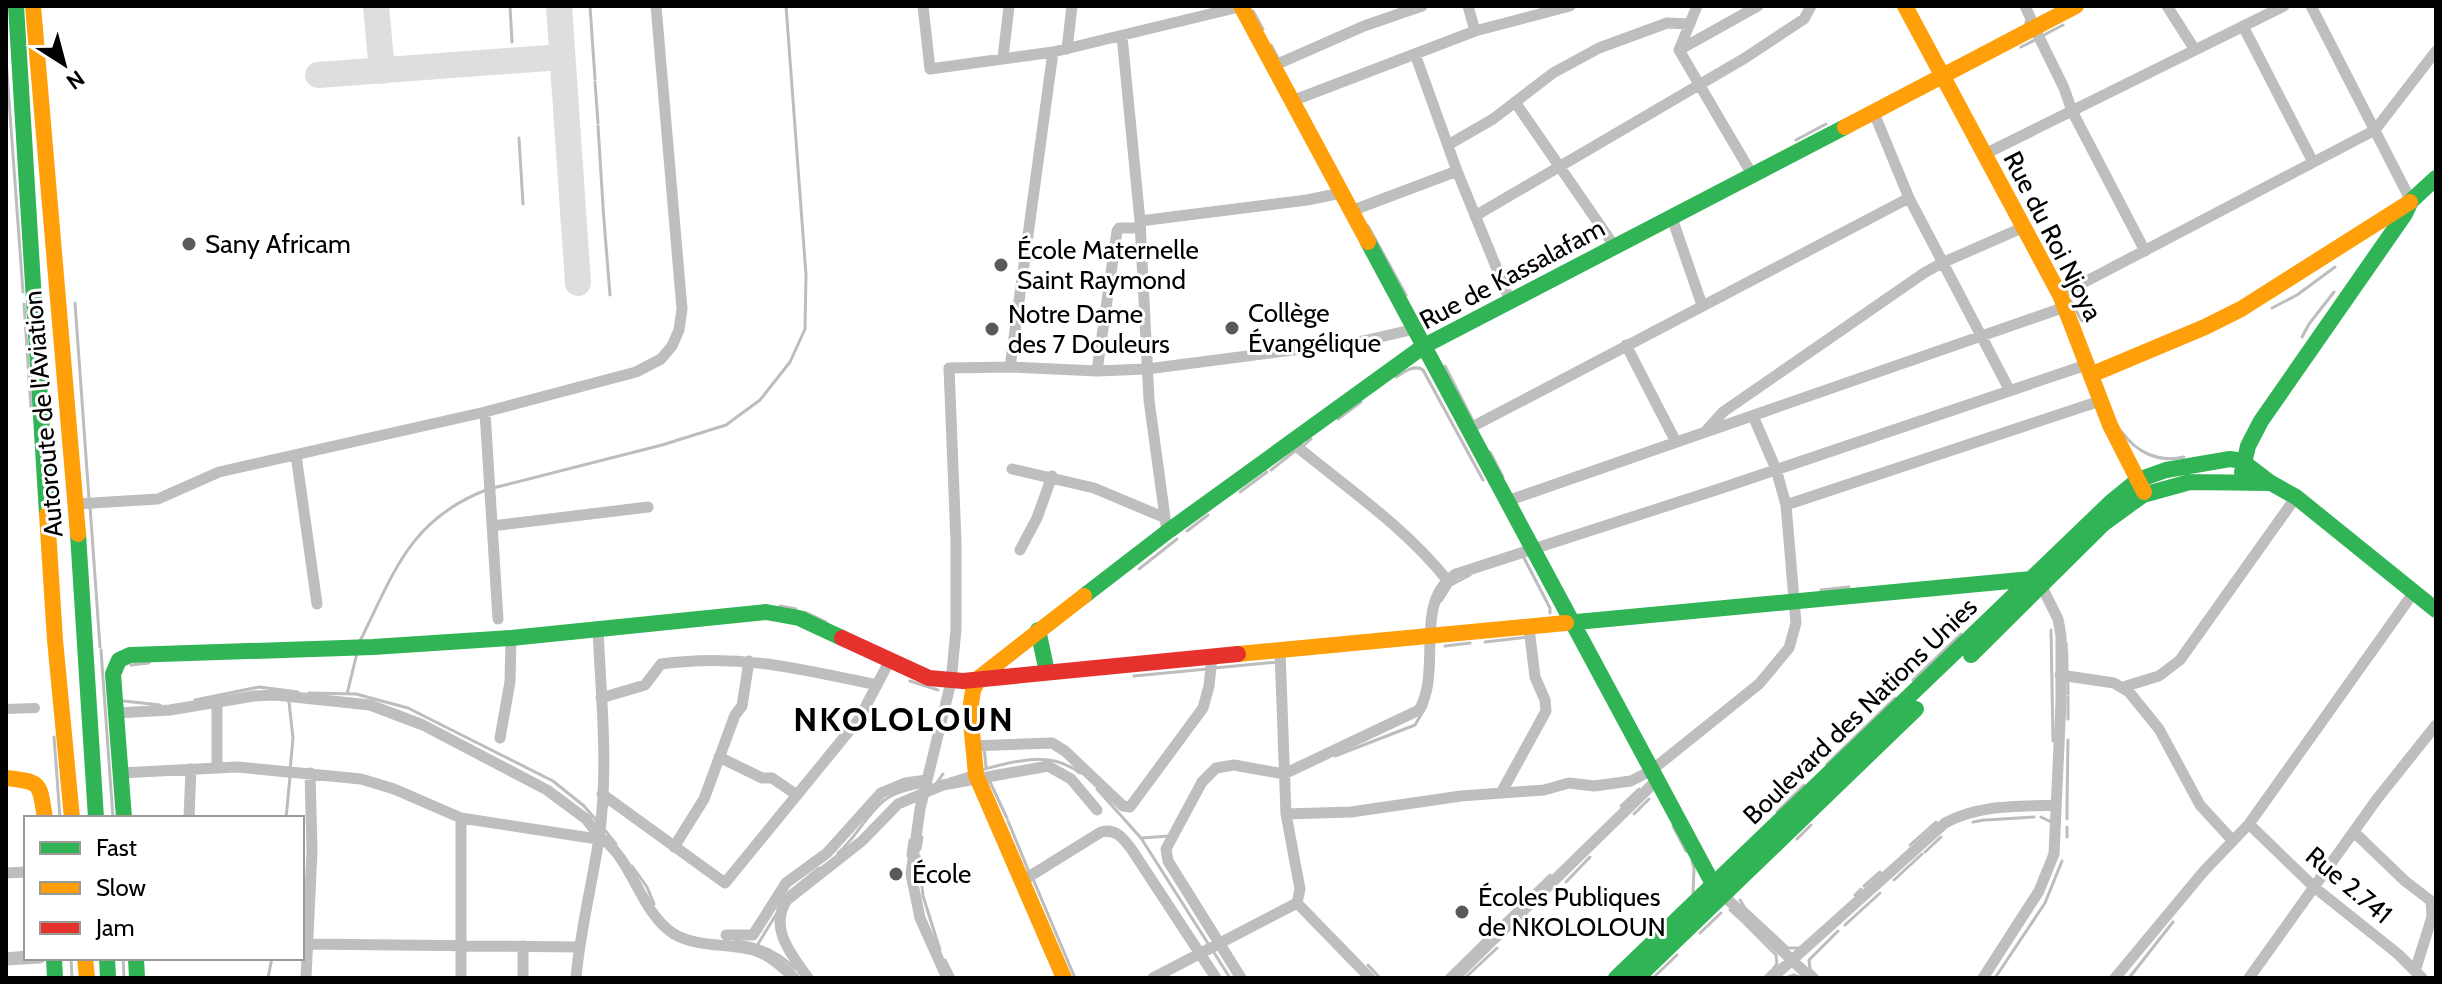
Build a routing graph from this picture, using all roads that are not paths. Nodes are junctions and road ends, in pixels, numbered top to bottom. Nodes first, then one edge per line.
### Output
1 (16, 6) edge
2 (33, 6) edge
3 (656, 6) edge
4 (923, 6) edge
5 (1009, 6) edge
6 (1072, 6) edge
7 (1242, 6) edge
8 (1422, 6) edge
9 (1468, 6) edge
10 (1570, 6) edge
11 (1697, 6) edge
12 (1758, 6) edge
13 (1811, 6) edge
14 (1905, 6) edge
15 (2025, 6) edge
16 (2076, 6) edge
17 (2167, 6) edge
18 (2284, 6) edge
19 (2311, 6) edge
20 (1690, 24) junction
21 (2243, 26) junction
22 (1475, 31) junction
23 (2031, 31) junction
24 (1122, 36) junction
25 (1067, 49) junction
26 (1679, 50) junction
27 (2195, 50) junction
28 (2436, 51) edge
29 (1053, 52) junction
30 (1415, 54) junction
31 (1003, 58) junction
32 (1273, 66) junction
33 (1943, 77) junction
34 (1697, 85) junction
35 (1292, 101) junction
36 (1515, 102) junction
37 (2072, 111) junction
38 (1874, 113) junction
39 (2375, 130) junction
40 (1448, 145) junction
41 (1985, 154) junction
42 (2313, 162) junction
43 (1560, 166) junction
44 (1457, 171) junction
45 (1753, 176) junction
46 (2436, 178) edge
47 (1341, 193) junction
48 (1909, 198) junction
49 (2411, 201) junction
50 (1351, 211) junction
51 (1475, 216) junction
52 (1672, 218) junction
53 (1140, 224) junction
54 (2024, 227) junction
55 (1615, 247) junction
56 (2145, 251) junction
57 (1942, 263) junction
58 (1510, 301) junction
59 (2063, 301) junction
60 (1702, 305) junction
61 (1415, 329) junction
62 (1982, 336) junction
63 (1626, 345) junction
64 (1424, 346) junction
65 (1010, 367) junction
66 (1147, 369) junction
67 (2091, 369) junction
68 (1097, 371) junction
69 (2010, 391) junction
70 (2100, 401) junction
71 (485, 412) junction
72 (1753, 416) junction
73 (1468, 429) junction
74 (1705, 432) junction
75 (1290, 441) junction
76 (1676, 442) junction
77 (296, 455) junction
78 (2242, 461) junction
79 (1012, 469) dead end
80 (1776, 469) junction
81 (1052, 476) junction
82 (2241, 481) junction
83 (2271, 483) junction
84 (2142, 487) junction
85 (2296, 497) junction
86 (1507, 501) junction
87 (76, 504) junction
88 (1786, 505) junction
89 (648, 507) dead end
90 (1165, 524) junction
91 (492, 526) junction
92 (1533, 549) junction
93 (1020, 550) dead end
94 (1447, 580) junction
95 (2036, 583) junction
96 (2414, 592) junction
97 (1795, 600) junction
98 (317, 604) dead end
99 (2436, 610) edge
100 (498, 619) dead end
101 (1573, 623) junction
102 (1529, 628) junction
103 (598, 629) junction
104 (1038, 630) junction
105 (1429, 636) junction
106 (511, 638) junction
107 (1280, 651) junction
108 (1212, 657) junction
109 (890, 660) junction
110 (749, 661) junction
111 (1047, 672) junction
112 (2060, 675) junction
113 (951, 682) junction
114 (976, 682) junction
115 (877, 685) junction
116 (2123, 687) junction
117 (601, 698) junction
118 (217, 702) junction
119 (116, 713) junction
120 (2436, 725) edge
121 (500, 738) dead end
122 (971, 746) junction
123 (719, 757) junction
124 (217, 768) junction
125 (191, 769) junction
126 (298, 771) junction
127 (120, 773) junction
128 (975, 773) junction
129 (1284, 774) junction
130 (1654, 775) junction
131 (6, 778) edge
132 (926, 782) junction
133 (1501, 793) junction
134 (602, 794) junction
135 (797, 795) junction
136 (2056, 805) junction
137 (1097, 810) dead end
138 (1286, 814) junction
139 (45, 816) edge
140 (72, 816) edge
141 (96, 816) edge
142 (124, 816) edge
143 (189, 816) edge
144 (461, 818) junction
145 (2249, 824) junction
146 (2354, 832) junction
147 (599, 836) junction
148 (2233, 841) junction
149 (674, 847) junction
150 (1022, 881) junction
151 (2314, 887) junction
152 (1718, 890) junction
153 (1297, 903) junction
154 (726, 935) dead end
155 (1220, 943) junction
156 (306, 944) junction
157 (462, 945) junction
158 (523, 946) junction
159 (579, 947) junction
160 (1200, 953) junction
161 (1791, 959) junction
162 (1171, 974) edge
163 (2418, 974) edge
164 (306, 978) edge
165 (461, 978) edge
166 (523, 978) edge
167 (576, 978) edge
168 (794, 978) edge
169 (808, 978) edge
170 (947, 978) edge
171 (1064, 978) edge
172 (1153, 978) edge
173 (1216, 978) edge
174 (1241, 978) edge
175 (1370, 978) edge
176 (1454, 978) edge
177 (1616, 978) edge
178 (1637, 978) edge
179 (1772, 978) edge
180 (1811, 978) edge
181 (1983, 978) edge
182 (2115, 978) edge
183 (2249, 978) edge

1 - 140 main road, Autoroute de l'Aviation
2 - 87 main road, Autoroute de l'Aviation
3 - 71 street
4 - 31 street
5 - 31 street
6 - 25 street
7 - 24 street
7 - 32 main road
8 - 32 street
9 - 22 street
10 - 22 street
11 - 20 street
12 - 26 street
13 - 34 street
14 - 33 main road, Rue du Roi Njoya
15 - 23 street
16 - 23 main road, Rue de Kassalafam
17 - 27 street
18 - 21 street
19 - 39 street
20 - 26 street
20 - 36 street
21 - 27 street
21 - 42 street
22 - 30 street
23 - 33 main road, Rue de Kassalafam
23 - 37 street
24 - 25 street
24 - 53 street
25 - 29 street
26 - 34 street
27 - 37 street
28 - 39 street
29 - 31 street
29 - 65 street
30 - 35 street
30 - 40 street
32 - 35 main road
33 - 38 main road, Rue de Kassalafam
33 - 41 main road, Rue du Roi Njoya
34 - 43 street
34 - 45 street
35 - 47 main road
36 - 40 street
36 - 43 street
37 - 41 street
37 - 56 street
38 - 45 main road, Rue de Kassalafam
38 - 48 street
39 - 42 street
39 - 49 street
40 - 44 street
41 - 54 main road, Rue du Roi Njoya
42 - 56 street
43 - 51 street
43 - 55 street
44 - 50 street
44 - 51 street
45 - 52 main road, Rue de Kassalafam
46 - 49 main road
47 - 50 main road
47 - 53 street
48 - 57 street
48 - 60 street
49 - 67 main road
49 - 78 main road
50 - 61 main road
51 - 58 street
52 - 55 main road, Rue de Kassalafam
52 - 60 street
53 - 66 street
53 - 68 street
54 - 57 street
54 - 59 main road, Rue du Roi Njoya
55 - 58 main road, Rue de Kassalafam
56 - 59 street
57 - 62 street
57 - 74 street
58 - 64 main road, Rue de Kassalafam
59 - 62 street
59 - 67 main road, Rue du Roi Njoya
60 - 63 street
61 - 64 main road
61 - 66 street
62 - 69 street
62 - 72 street
63 - 73 street
63 - 76 street
64 - 73 main road
64 - 75 main road, Rue de Kassalafam
65 - 68 street
65 - 113 street
66 - 68 street
66 - 90 street
67 - 69 street
67 - 70 main road, Rue du Roi Njoya
69 - 80 street
70 - 84 main road, Rue du Roi Njoya
70 - 88 street
71 - 77 street
71 - 91 street
72 - 74 street
72 - 80 street
73 - 86 main road
74 - 76 street
75 - 90 main road, Rue de Kassalafam
75 - 94 street
76 - 86 street
77 - 87 street
77 - 98 street
78 - 82 main road
78 - 83 main road
78 - 84 main road
79 - 81 street
80 - 88 street
80 - 92 street
81 - 90 street
81 - 93 street
82 - 83 main road
82 - 84 main road
83 - 85 main road
84 - 95 main road, Boulevard des Nations Unies
85 - 96 main road
85 - 116 street
86 - 92 main road
87 - 141 main road, Autoroute de l'Aviation
88 - 97 street
89 - 91 street
90 - 104 main road, Rue de Kassalafam
91 - 100 street
92 - 94 street
92 - 101 main road
94 - 105 street
95 - 97 main road
95 - 112 street
95 - 152 main road, Boulevard des Nations Unies
96 - 99 main road
96 - 145 street
97 - 101 main road
97 - 130 street
101 - 102 main road
101 - 130 main road
102 - 105 main road
102 - 133 street
103 - 106 main road
103 - 109 main road
103 - 117 street
104 - 111 main road
104 - 114 main road, Rue de Kassalafam
105 - 107 main road
105 - 129 street
106 - 119 main road
106 - 121 street
107 - 108 main road
107 - 129 street
108 - 111 main road
108 - 122 street
109 - 113 main road
109 - 115 street
110 - 115 street
110 - 117 street
110 - 123 street
111 - 114 main road
112 - 116 street
112 - 136 street
113 - 114 main road
113 - 132 street
114 - 122 main road
115 - 135 street
116 - 148 street
117 - 134 street
118 - 119 street
118 - 124 street
118 - 147 street
119 - 127 main road
120 - 146 street
122 - 128 main road
123 - 135 street
123 - 149 street
124 - 125 street
124 - 126 street
125 - 127 street
125 - 143 street
126 - 144 street
126 - 156 street
127 - 142 main road
128 - 132 street
128 - 137 street
128 - 150 main road
129 - 138 street
129 - 155 street
130 - 133 street
130 - 152 main road
130 - 176 street
131 - 139 main road
132 - 154 street
132 - 169 street
132 - 170 street
133 - 138 street
134 - 147 street
134 - 149 street
135 - 149 street
136 - 161 street
136 - 181 street
138 - 153 street
144 - 147 street
144 - 157 street
145 - 148 street
145 - 151 street, Rue 2.741
146 - 151 street
146 - 163 street
147 - 159 street
147 - 168 street
148 - 182 street
150 - 160 street
150 - 171 main road
151 - 163 street, Rue 2.741
151 - 183 street
152 - 161 street
152 - 177 main road, Boulevard des Nations Unies
152 - 178 main road, Boulevard des Nations Unies
153 - 155 street
153 - 175 street
155 - 160 street
155 - 174 street
156 - 157 street
156 - 164 street
157 - 158 street
157 - 165 street
158 - 159 street
158 - 166 street
159 - 167 street
160 - 162 street
160 - 173 street
161 - 179 street
161 - 180 street
162 - 172 street

